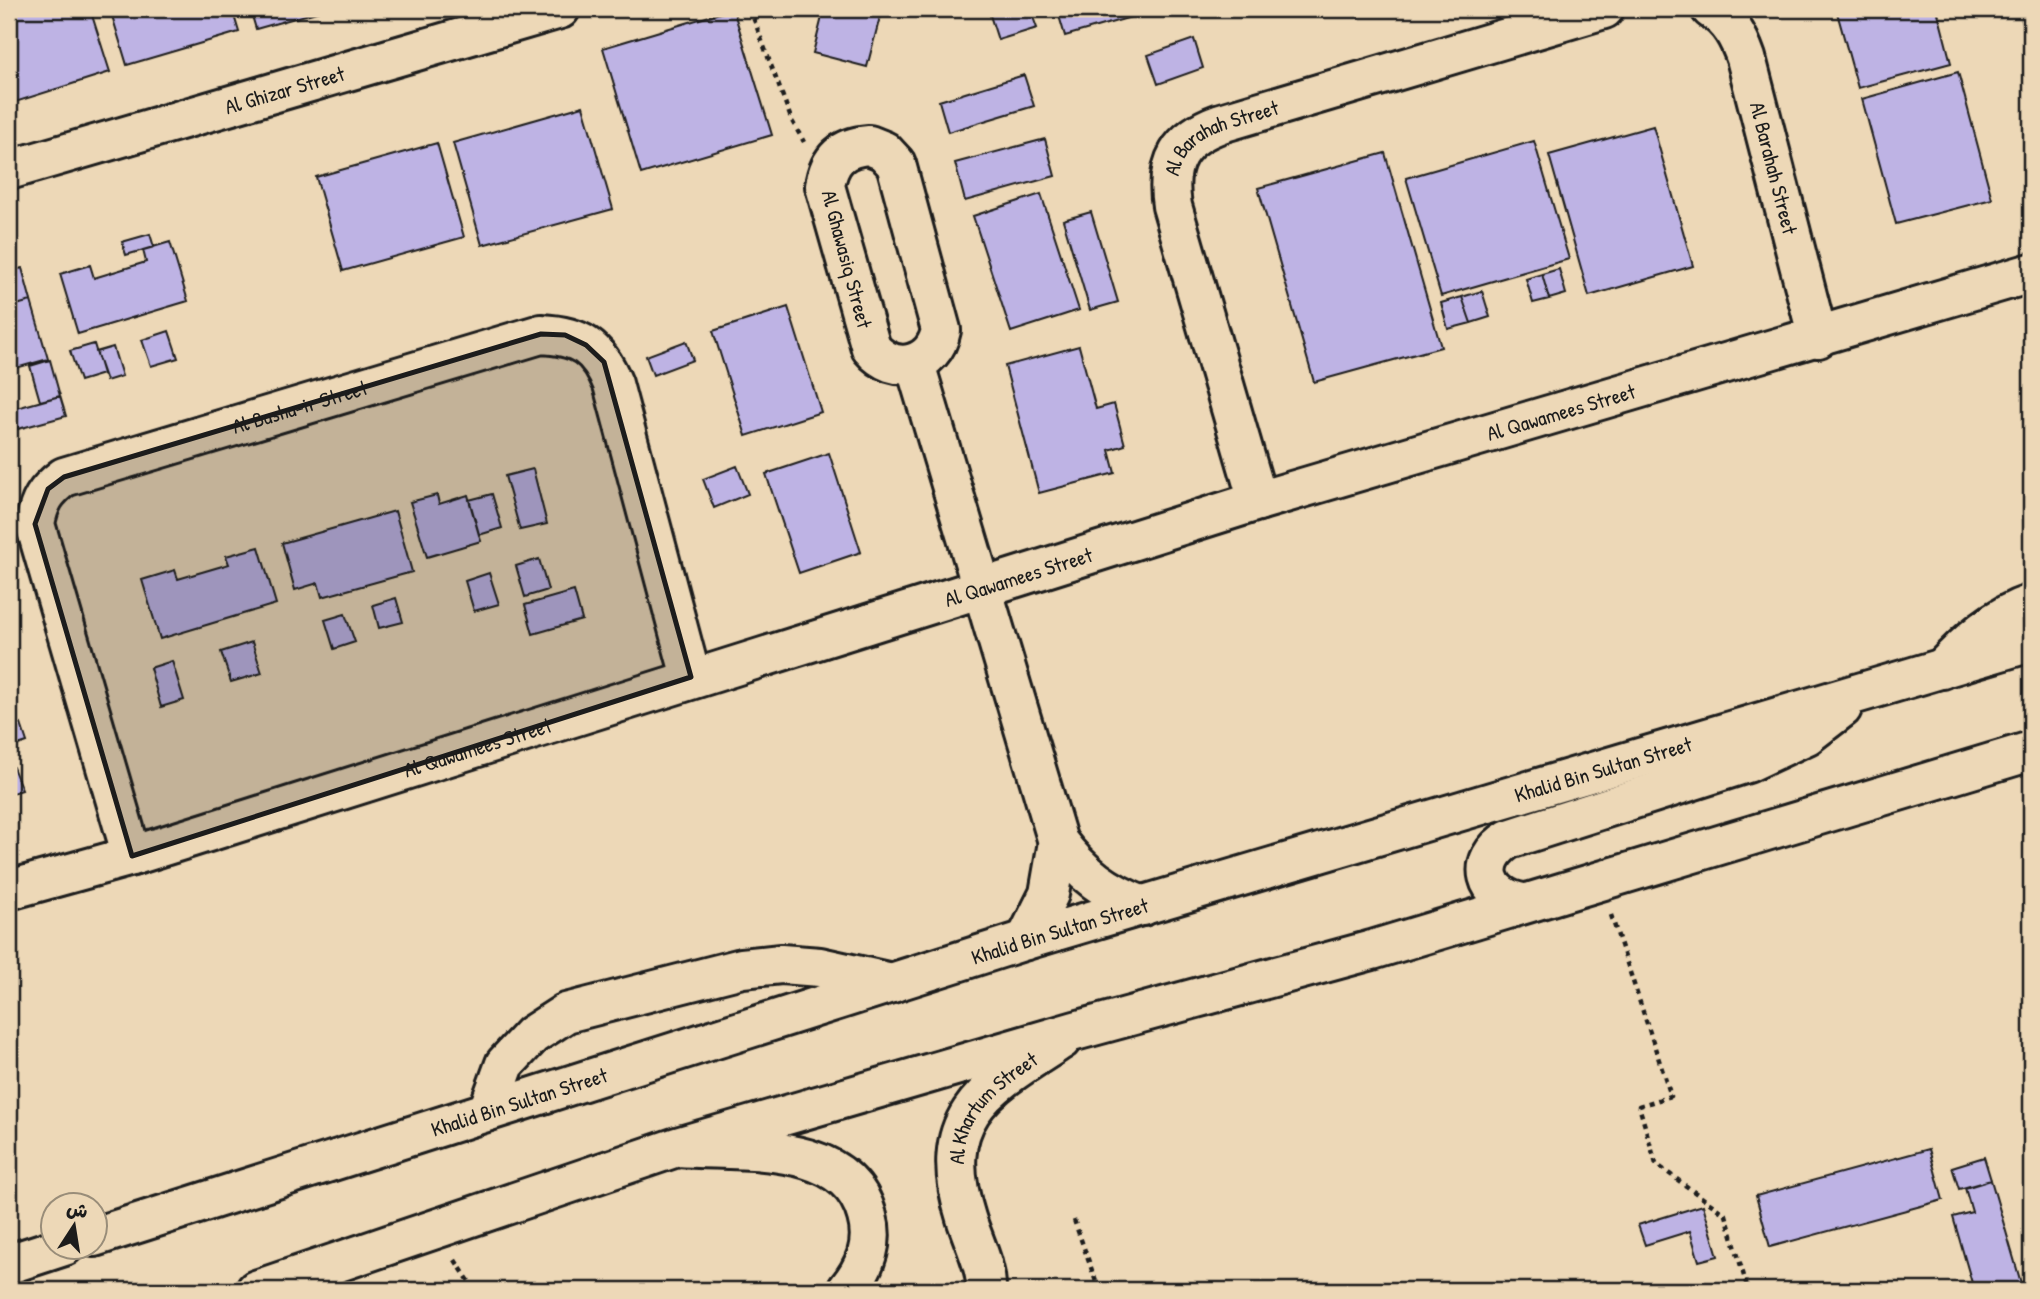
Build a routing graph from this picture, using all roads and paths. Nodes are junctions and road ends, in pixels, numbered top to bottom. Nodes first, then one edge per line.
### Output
1 (560, 9) edge
2 (750, 9) edge
3 (1604, 9) edge
4 (1711, 9) edge
5 (2020, 9) edge
6 (2031, 49) edge
7 (827, 169) junction
8 (9, 170) edge
9 (2031, 273) edge
10 (1818, 338) junction
11 (915, 363) junction
12 (1258, 501) junction
13 (982, 590) junction
14 (2031, 604) edge
15 (2031, 642) edge
16 (1942, 669) junction
17 (691, 677) junction
18 (1859, 693) junction
19 (2031, 751) edge
20 (1058, 842) junction
21 (132, 856) junction
22 (1600, 881) junction
23 (9, 890) edge
24 (1523, 903) junction
25 (1143, 906) junction
26 (1026, 940) junction
27 (892, 983) junction
28 (1075, 1031) junction
29 (488, 1111) junction
30 (677, 1147) junction
31 (1074, 1220) dead end
32 (108, 1233) edge
33 (38, 1255) edge
34 (9, 1264) edge
35 (256, 1290) edge
36 (847, 1290) edge
37 (986, 1290) edge
38 (1098, 1290) edge
39 (1748, 1290) edge

1 - 8 street, Al Ghizar Street
2 - 7 path
3 - 12 street, Al Barahah Street
4 - 10 street, Al Barahah Street
5 - 6 path
7 - 11 street, Al Ghawasiq Street
7 - 11 street, Al Ghawasiq Street
9 - 10 street, Al Qawamees Street
10 - 12 street, Al Qawamees Street
11 - 13 street
12 - 13 street, Al Qawamees Street
13 - 17 street, Al Qawamees Street
13 - 20 street
14 - 16 street
15 - 16 street, Khalid Bin Sultan Street
16 - 18 street, Khalid Bin Sultan Street
17 - 21 street, Al Qawamees Street
17 - 21 street, Al Basha-ir Street
18 - 24 street
18 - 25 street, Khalid Bin Sultan Street
19 - 22 street
20 - 25 street
20 - 26 street
21 - 23 street, Al Qawamees Street
22 - 24 street
22 - 39 path
24 - 28 street
25 - 26 street, Khalid Bin Sultan Street
26 - 27 street, Khalid Bin Sultan Street
27 - 29 street, Khalid Bin Sultan Street
27 - 29 street
28 - 30 street
28 - 37 street, Al Khartum Street
29 - 32 street, Khalid Bin Sultan Street
30 - 35 street
30 - 36 street
31 - 38 path
33 - 34 street

